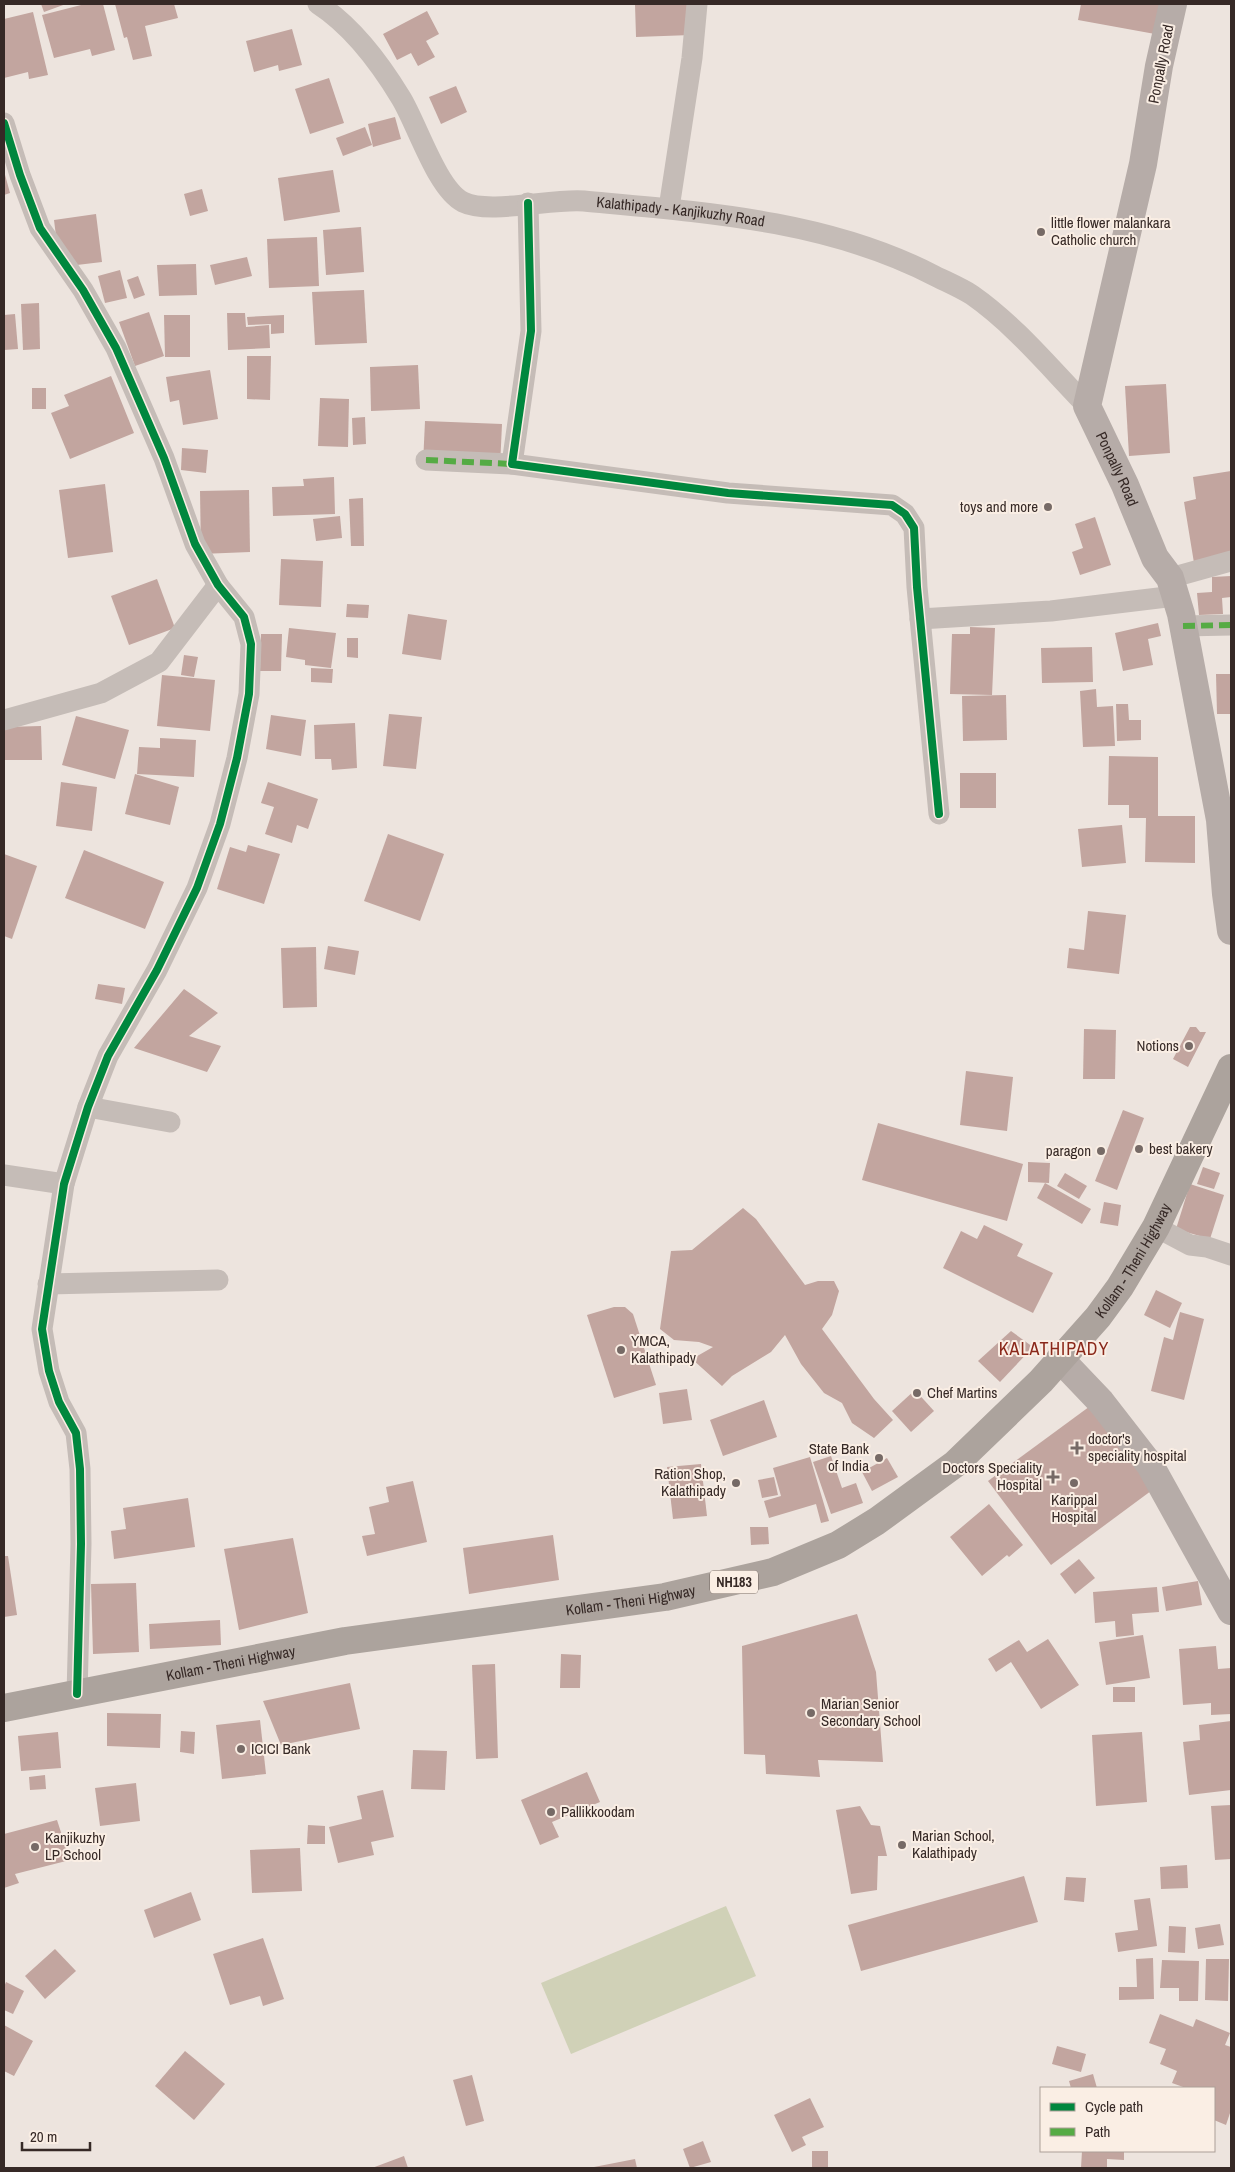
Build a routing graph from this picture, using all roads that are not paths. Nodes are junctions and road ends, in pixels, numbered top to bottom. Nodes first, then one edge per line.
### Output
1 (318, 4) edge
2 (697, 4) edge
3 (1173, 4) edge
4 (4, 123) edge
5 (528, 204) junction
6 (669, 208) junction
7 (1086, 406) junction
8 (426, 460) dead end
9 (512, 464) junction
10 (1231, 561) edge
11 (218, 585) junction
12 (1173, 587) junction
13 (920, 619) junction
14 (1231, 625) edge
15 (1183, 626) junction
16 (4, 720) edge
17 (939, 814) dead end
18 (1231, 932) edge
19 (1231, 1068) edge
20 (88, 1107) junction
21 (170, 1122) dead end
22 (4, 1175) edge
23 (64, 1184) junction
24 (1156, 1227) junction
25 (1231, 1255) edge
26 (218, 1280) dead end
27 (48, 1284) junction
28 (1060, 1359) junction
29 (1231, 1611) edge
30 (77, 1694) junction
31 (4, 1708) edge

1 - 5 street, Kalathipady - Kanjikuzhy Road
2 - 6 street
3 - 7 main road, Ponpally Road
4 - 11 street
5 - 6 street, Kalathipady - Kanjikuzhy Road
5 - 9 street
6 - 7 street, Kalathipady - Kanjikuzhy Road
7 - 12 main road, Ponpally Road
8 - 9 street
9 - 13 street
10 - 12 street
11 - 16 street
11 - 20 street
12 - 13 street
12 - 15 main road, Ponpally Road
13 - 17 street
14 - 15 street
15 - 18 main road, Ponpally Road
19 - 24 highway, Kollam - Theni Highway / NH183
20 - 21 street
20 - 23 street
22 - 23 street
23 - 27 street
24 - 25 street
24 - 28 highway, Kollam - Theni Highway / NH183
26 - 27 street
27 - 30 street
28 - 29 main road
28 - 30 highway, Kollam - Theni Highway / NH183
30 - 31 highway, Kollam - Theni Highway / NH183

